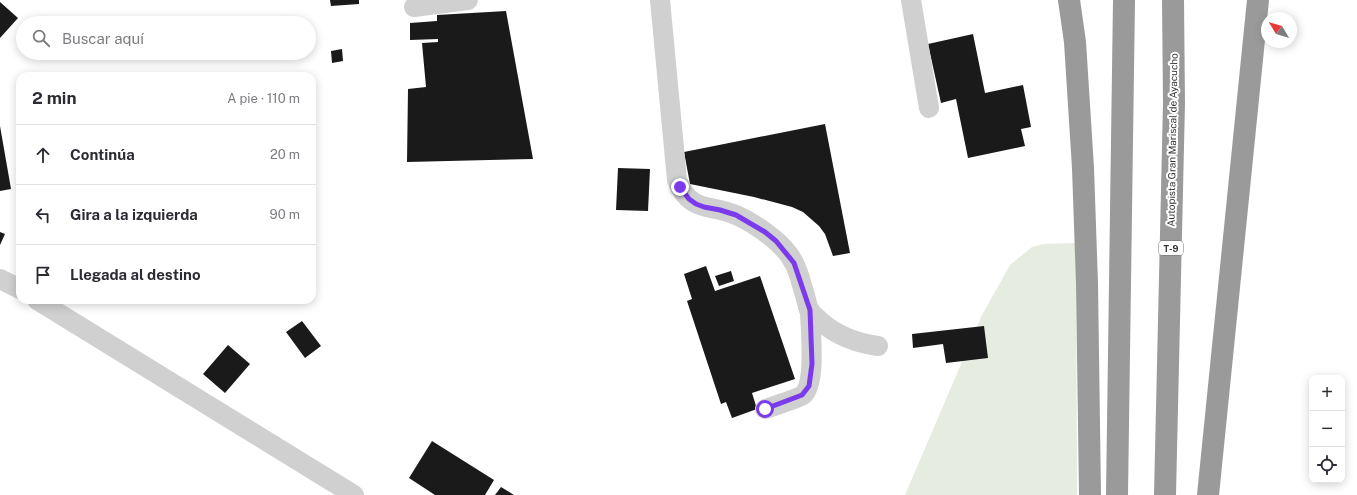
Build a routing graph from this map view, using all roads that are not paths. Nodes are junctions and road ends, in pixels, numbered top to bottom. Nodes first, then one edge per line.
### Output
1 (468, 0) edge
2 (660, 0) edge
3 (911, 0) edge
4 (1069, 0) edge
5 (1124, 0) edge
6 (1173, 0) edge
7 (1258, 0) edge
8 (414, 7) dead end
9 (929, 108) dead end
10 (0, 280) edge
11 (16, 287) edge
12 (44, 304) edge
13 (810, 310) junction
14 (878, 346) dead end
15 (765, 409) dead end
16 (354, 495) edge
17 (1090, 495) edge
18 (1117, 495) edge
19 (1165, 495) edge
20 (1208, 495) edge

1 - 8 street
2 - 13 street
3 - 9 street
4 - 17 highway
5 - 18 highway
6 - 19 highway, Autopista Gran Mariscal de Ayacucho / T-9
7 - 20 highway
10 - 11 street
12 - 16 street
13 - 14 street
13 - 15 street

